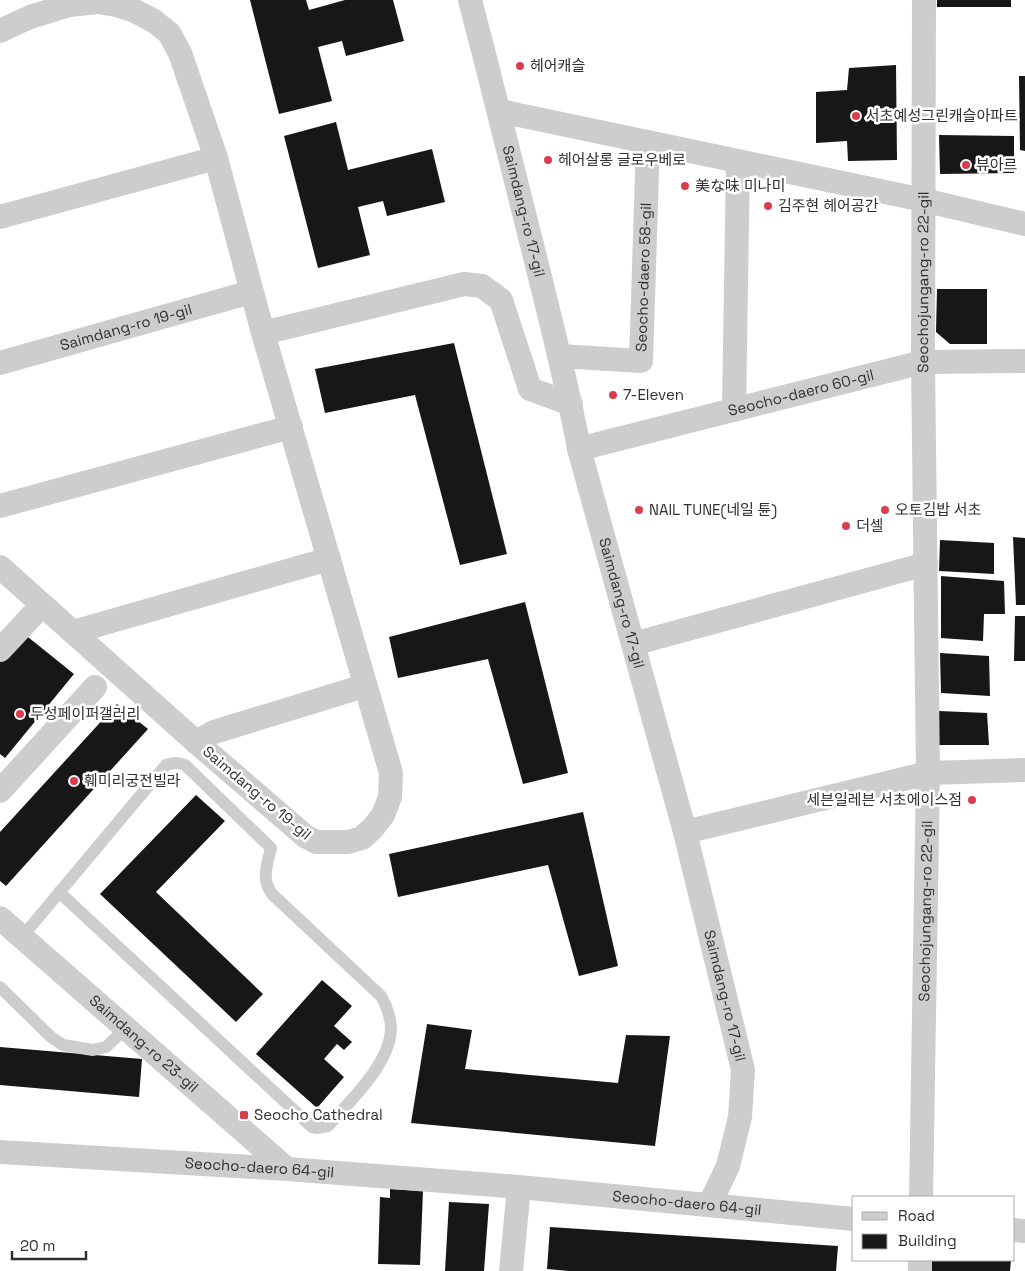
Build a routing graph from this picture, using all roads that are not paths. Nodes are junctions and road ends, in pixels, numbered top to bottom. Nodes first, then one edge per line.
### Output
1 (470, 0) edge
2 (924, 0) edge
3 (50, 5) edge
4 (135, 5) edge
5 (0, 31) edge
6 (500, 111) junction
7 (648, 142) junction
8 (216, 158) junction
9 (738, 161) junction
10 (924, 200) junction
11 (0, 217) edge
12 (1025, 224) edge
13 (252, 292) junction
14 (263, 333) junction
15 (559, 356) junction
16 (1025, 361) edge
17 (923, 362) junction
18 (0, 363) edge
19 (571, 404) junction
20 (734, 410) junction
21 (291, 427) junction
22 (579, 449) junction
23 (0, 506) edge
24 (329, 559) junction
25 (926, 564) junction
26 (0, 567) edge
27 (42, 605) junction
28 (73, 632) junction
29 (633, 644) junction
30 (0, 650) edge
31 (364, 686) junction
32 (95, 687) dead end
33 (196, 742) junction
34 (1025, 770) edge
35 (928, 772) junction
36 (0, 791) edge
37 (685, 832) junction
38 (59, 892) junction
39 (0, 918) edge
40 (22, 937) junction
41 (0, 986) edge
42 (126, 1028) junction
43 (0, 1152) edge
44 (287, 1169) junction
45 (519, 1187) junction
46 (920, 1196) edge
47 (710, 1204) junction
48 (852, 1219) edge
49 (511, 1271) edge

1 - 6 street, Saimdang-ro 17-gil
2 - 10 street, Seochojungang-ro 22-gil
3 - 4 street, Saimdang-ro 19-gil
3 - 5 street, Saimdang-ro 19-gil
4 - 8 street, Saimdang-ro 19-gil
6 - 7 street
6 - 15 street, Saimdang-ro 17-gil
7 - 9 street
7 - 15 street, Seocho-daero 58-gil
8 - 11 street
8 - 13 street, Saimdang-ro 19-gil
9 - 10 street
9 - 20 street
10 - 12 street
10 - 17 street, Seochojungang-ro 22-gil
13 - 14 street, Saimdang-ro 19-gil
13 - 18 street, Saimdang-ro 19-gil
14 - 19 street
14 - 21 street, Saimdang-ro 19-gil
15 - 19 street, Saimdang-ro 17-gil
16 - 17 street, Seocho-daero 60-gil
17 - 20 street, Seocho-daero 60-gil
17 - 25 street, Seochojungang-ro 22-gil
19 - 22 street, Saimdang-ro 17-gil
20 - 22 street, Seocho-daero 60-gil
21 - 23 street
21 - 24 street, Saimdang-ro 19-gil
22 - 29 street, Saimdang-ro 17-gil
24 - 28 street
24 - 31 street, Saimdang-ro 19-gil
25 - 29 street
25 - 35 street, Seochojungang-ro 22-gil
26 - 27 street, Saimdang-ro 19-gil
27 - 28 street, Saimdang-ro 19-gil
27 - 30 street
28 - 33 street, Saimdang-ro 19-gil
29 - 37 street, Saimdang-ro 17-gil
31 - 33 street, Saimdang-ro 19-gil
31 - 33 street, Saimdang-ro 19-gil
32 - 36 street
34 - 35 street
35 - 37 street
35 - 46 street, Seochojungang-ro 22-gil
37 - 47 street, Saimdang-ro 17-gil
38 - 38 lane
38 - 40 lane
39 - 40 street, Saimdang-ro 23-gil
40 - 42 street, Saimdang-ro 23-gil
41 - 42 lane
42 - 44 street, Saimdang-ro 23-gil
43 - 44 street, Seocho-daero 64-gil
44 - 45 street, Seocho-daero 64-gil
45 - 47 street, Seocho-daero 64-gil
45 - 49 street
47 - 48 street, Seocho-daero 64-gil

